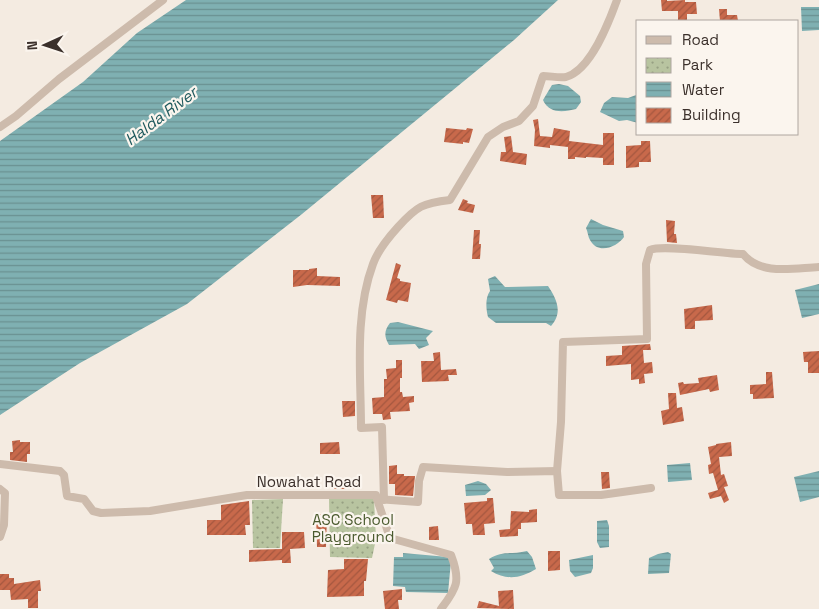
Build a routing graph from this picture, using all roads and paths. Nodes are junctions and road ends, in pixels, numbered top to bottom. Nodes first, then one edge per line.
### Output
1 (163, 0) edge
2 (617, 0) edge
3 (0, 128) edge
4 (819, 267) edge
5 (0, 464) edge
6 (557, 471) junction
7 (651, 488) dead end
8 (0, 489) edge
9 (380, 500) junction
10 (0, 537) edge
11 (441, 609) edge

1 - 3 street
2 - 9 street
4 - 6 street
5 - 9 street, Nowahat Road
6 - 7 street
6 - 9 street, Nowahat Road
8 - 10 street
9 - 11 street

